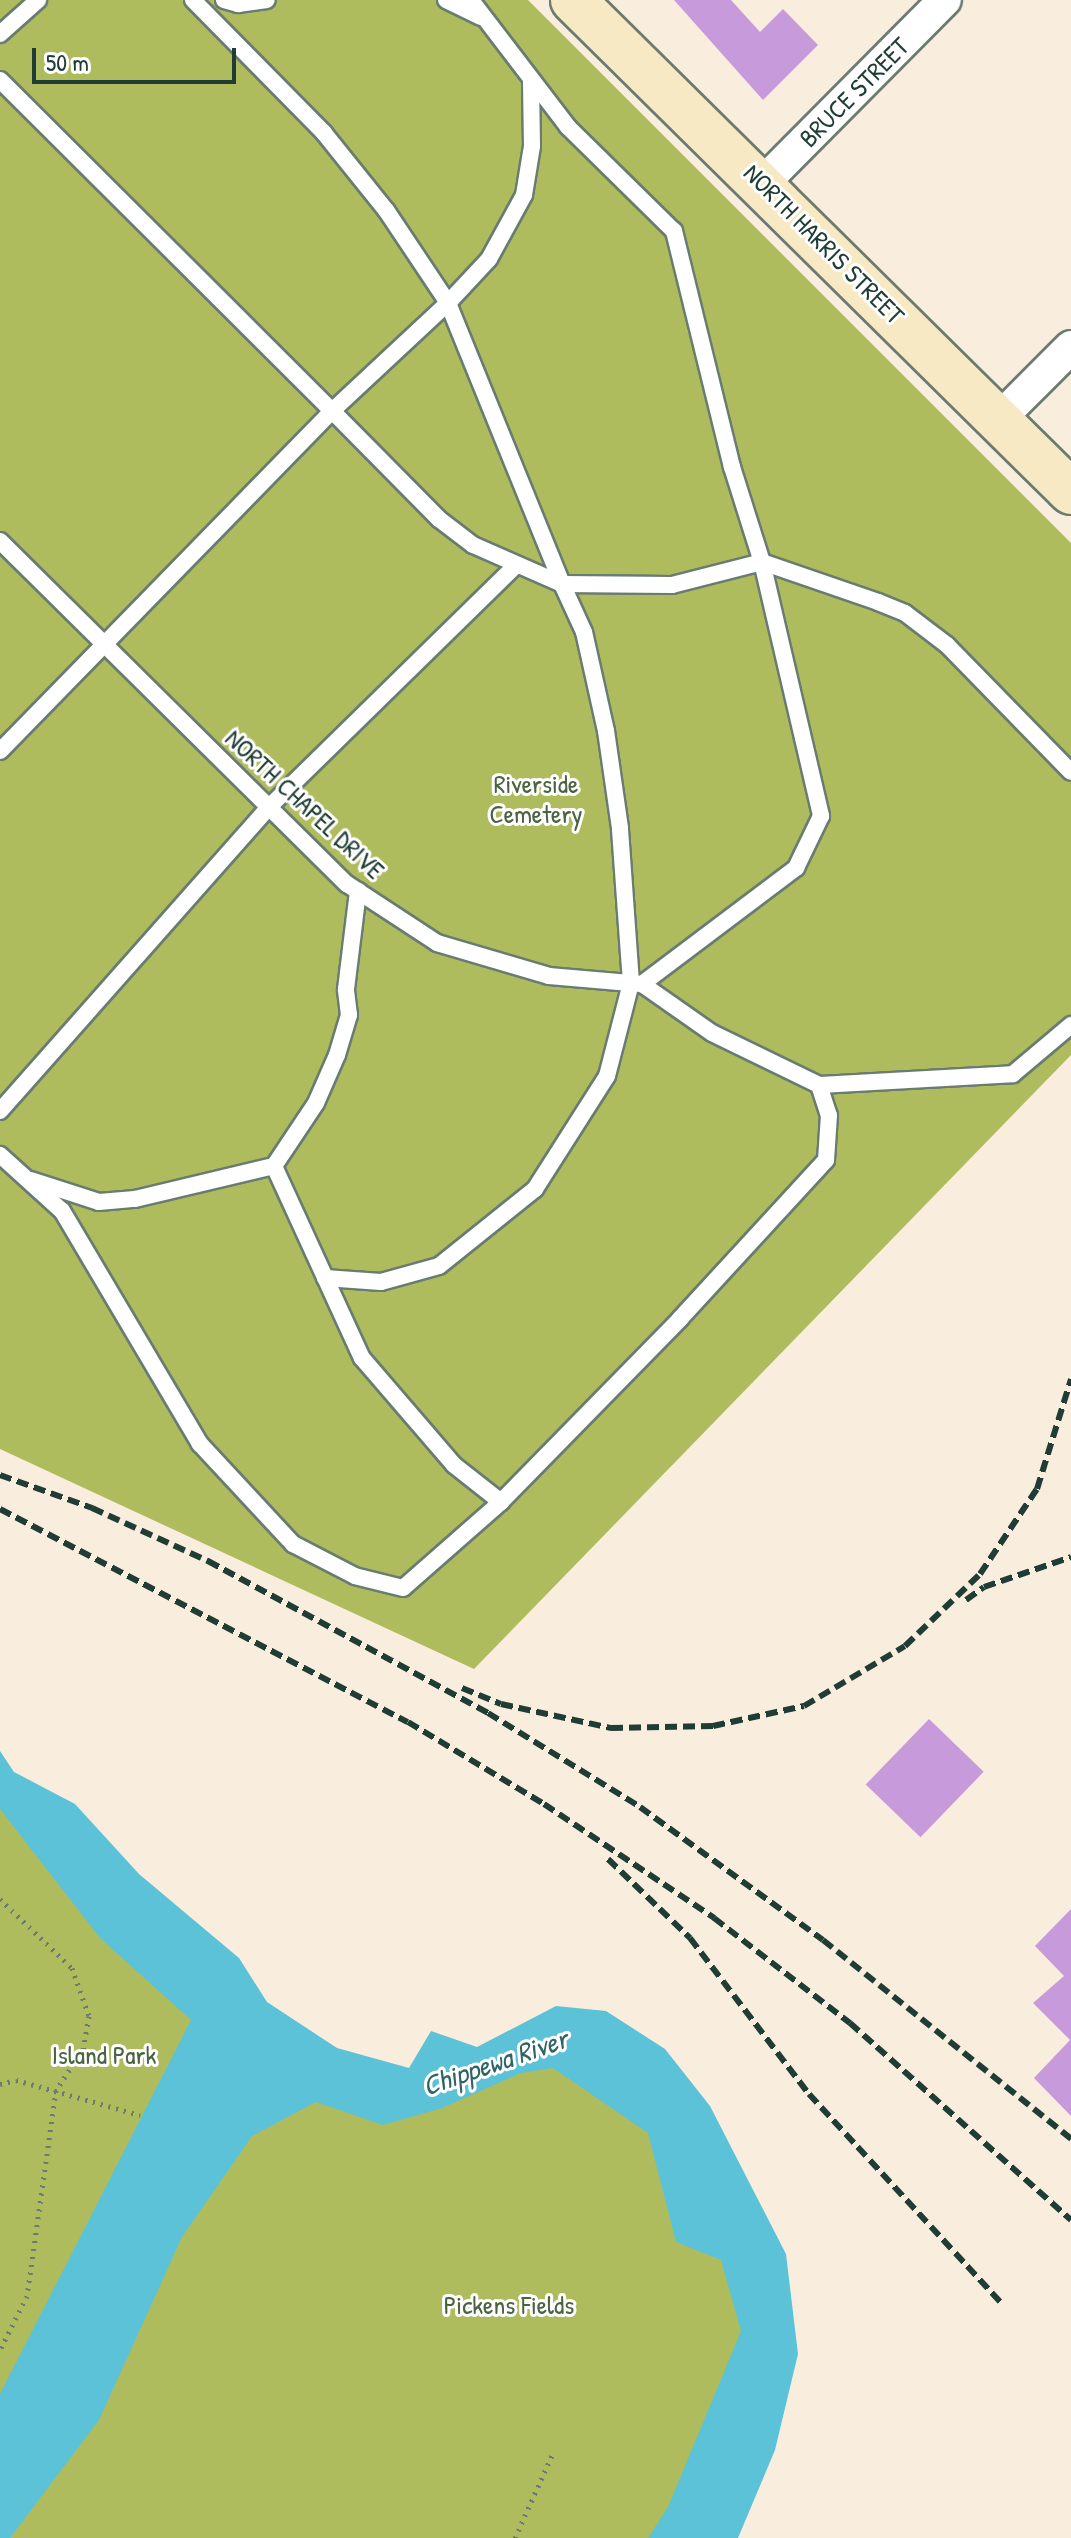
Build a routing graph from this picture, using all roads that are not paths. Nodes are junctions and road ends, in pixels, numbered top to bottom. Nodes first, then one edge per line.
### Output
1 (38, 0) edge
2 (193, 0) edge
3 (224, 0) edge
4 (267, 0) edge
5 (446, 0) edge
6 (471, 0) edge
7 (573, 0) edge
8 (945, 0) edge
9 (485, 19) junction
10 (0, 34) edge
11 (531, 79) junction
12 (0, 80) edge
13 (763, 183) junction
14 (448, 303) junction
15 (1071, 347) edge
16 (332, 411) junction
17 (999, 419) junction
18 (1071, 492) edge
19 (0, 541) edge
20 (762, 562) junction
21 (514, 567) junction
22 (562, 584) junction
23 (103, 643) junction
24 (0, 751) edge
25 (1071, 772) edge
26 (269, 807) junction
27 (358, 891) junction
28 (637, 984) junction
29 (1071, 1025) edge
30 (819, 1085) junction
31 (0, 1111) edge
32 (0, 1155) edge
33 (274, 1166) junction
34 (25, 1178) junction
35 (325, 1278) junction
36 (501, 1502) junction

1 - 10 lane
2 - 14 lane
3 - 4 lane
5 - 9 lane
6 - 9 lane
7 - 13 street, NORTH HARRIS STREET
8 - 13 street, BRUCE STREET
9 - 11 lane
11 - 14 lane
11 - 20 lane
12 - 16 lane
13 - 17 street, NORTH HARRIS STREET
14 - 16 lane
14 - 22 lane
15 - 17 street
16 - 21 lane
16 - 23 lane
17 - 18 street, NORTH HARRIS STREET
19 - 23 lane, NORTH CHAPEL DRIVE
20 - 22 lane
20 - 25 lane
20 - 28 lane
21 - 22 lane
21 - 26 lane
22 - 28 lane
23 - 24 lane
23 - 26 lane, NORTH CHAPEL DRIVE
26 - 27 lane, NORTH CHAPEL DRIVE
26 - 31 lane
27 - 28 lane, NORTH CHAPEL DRIVE
27 - 33 lane
28 - 30 lane
28 - 35 lane
29 - 30 lane
30 - 36 lane
32 - 34 lane
33 - 34 lane
33 - 35 lane
34 - 36 lane
35 - 36 lane

